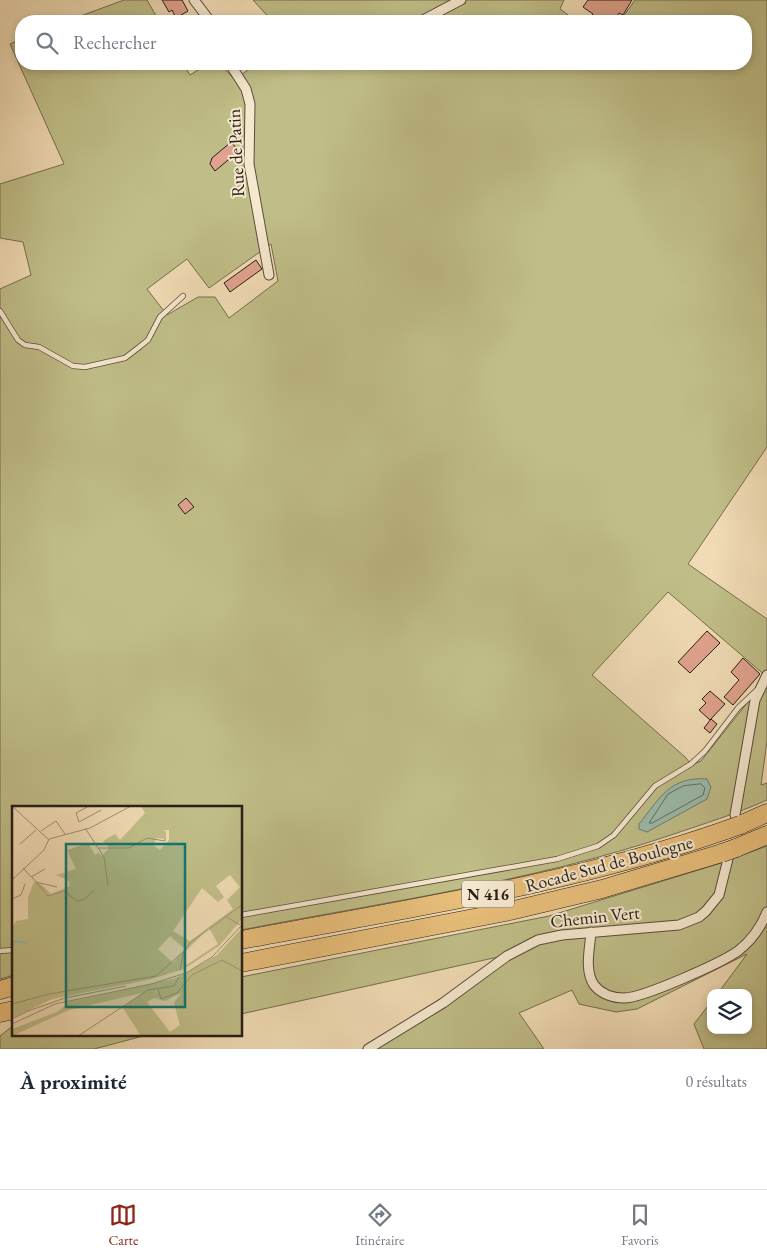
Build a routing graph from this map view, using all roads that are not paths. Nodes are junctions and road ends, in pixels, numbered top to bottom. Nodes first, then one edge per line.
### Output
1 (194, 0) edge
2 (461, 0) edge
3 (205, 15) edge
4 (432, 15) edge
5 (234, 70) edge
6 (269, 275) dead end
7 (183, 296) dead end
8 (0, 311) edge
9 (767, 675) edge
10 (759, 688) junction
11 (767, 813) edge
12 (734, 823) junction
13 (767, 835) edge
14 (729, 854) junction
15 (767, 912) edge
16 (242, 915) edge
17 (591, 932) junction
18 (242, 940) edge
19 (242, 963) edge
20 (368, 1049) edge

1 - 3 street
2 - 4 street
5 - 6 street, Rue de Patin
7 - 8 lane
9 - 10 street
10 - 12 street
10 - 16 lane
11 - 12 highway, Rocade Sud de Boulogne / N 416
12 - 18 highway, Rocade Sud de Boulogne / N 416
13 - 14 highway, Rocade Sud de Boulogne / N 416
14 - 17 street, Chemin Vert
14 - 19 highway, Rocade Sud de Boulogne / N 416
15 - 17 street
17 - 20 street, Chemin Vert

